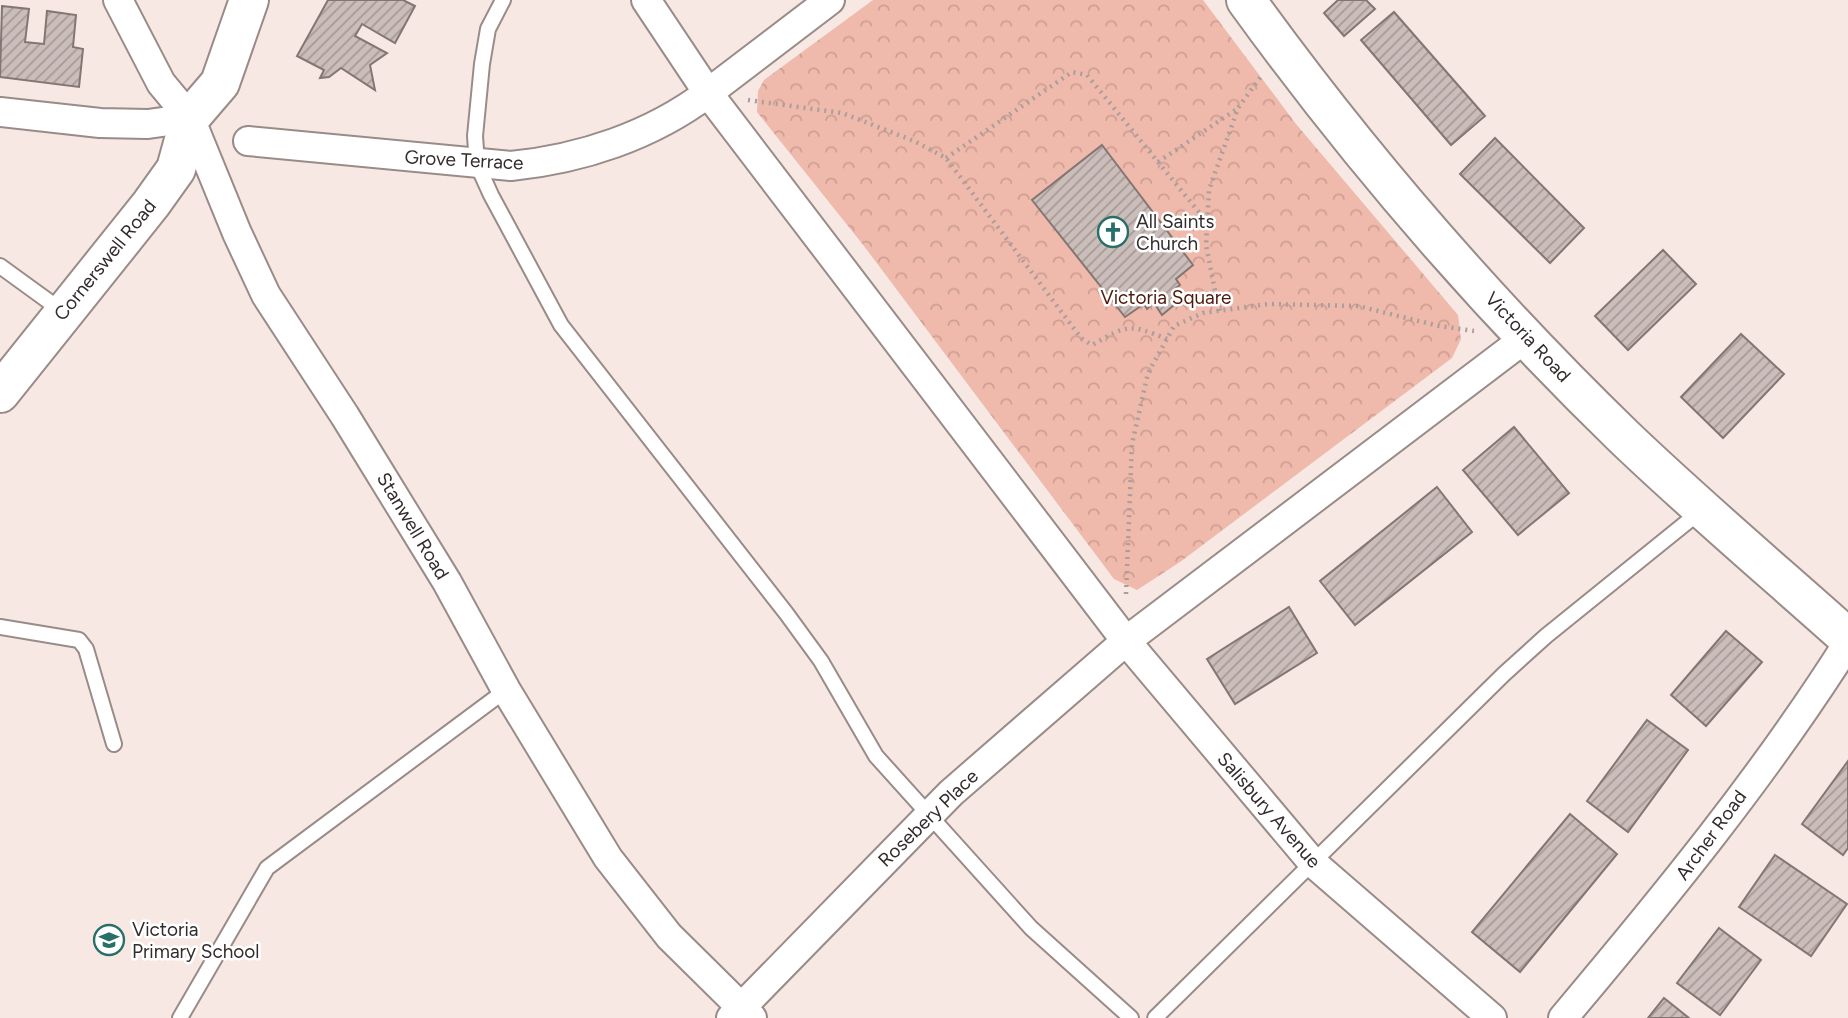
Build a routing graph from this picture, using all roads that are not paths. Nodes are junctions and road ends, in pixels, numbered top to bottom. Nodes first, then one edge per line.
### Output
1 (118, 0) edge
2 (248, 0) edge
3 (503, 0) edge
4 (646, 0) edge
5 (830, 0) edge
6 (1246, 0) edge
7 (708, 93) junction
8 (0, 112) edge
9 (190, 118) junction
10 (248, 141) dead end
11 (477, 164) junction
12 (0, 266) edge
13 (63, 312) junction
14 (1527, 337) junction
15 (0, 393) edge
16 (1703, 510) junction
17 (0, 626) edge
18 (1126, 641) junction
19 (1848, 641) edge
20 (506, 690) junction
21 (114, 744) dead end
22 (930, 814) junction
23 (1313, 863) junction
24 (742, 1014) edge
25 (180, 1018) edge
26 (1131, 1018) edge
27 (1155, 1018) edge
28 (1492, 1018) edge
29 (1563, 1018) edge

1 - 9 street, Stanwell Road
2 - 9 street
3 - 11 lane
4 - 7 street
5 - 7 street
6 - 14 street, Victoria Road
7 - 11 street, Grove Terrace
7 - 18 street
8 - 9 street
9 - 13 street, Cornerswell Road
9 - 20 street, Stanwell Road
10 - 11 street, Grove Terrace
11 - 22 lane
12 - 13 lane
13 - 15 street, Cornerswell Road
14 - 16 street, Victoria Road
14 - 18 street
16 - 19 street, Victoria Road
16 - 23 lane
17 - 21 lane
18 - 22 street, Rosebery Place
18 - 23 street, Salisbury Avenue
19 - 29 street, Archer Road
20 - 24 street, Stanwell Road
20 - 25 lane
22 - 24 street, Rosebery Place
22 - 26 lane
23 - 27 lane
23 - 28 street, Salisbury Avenue

